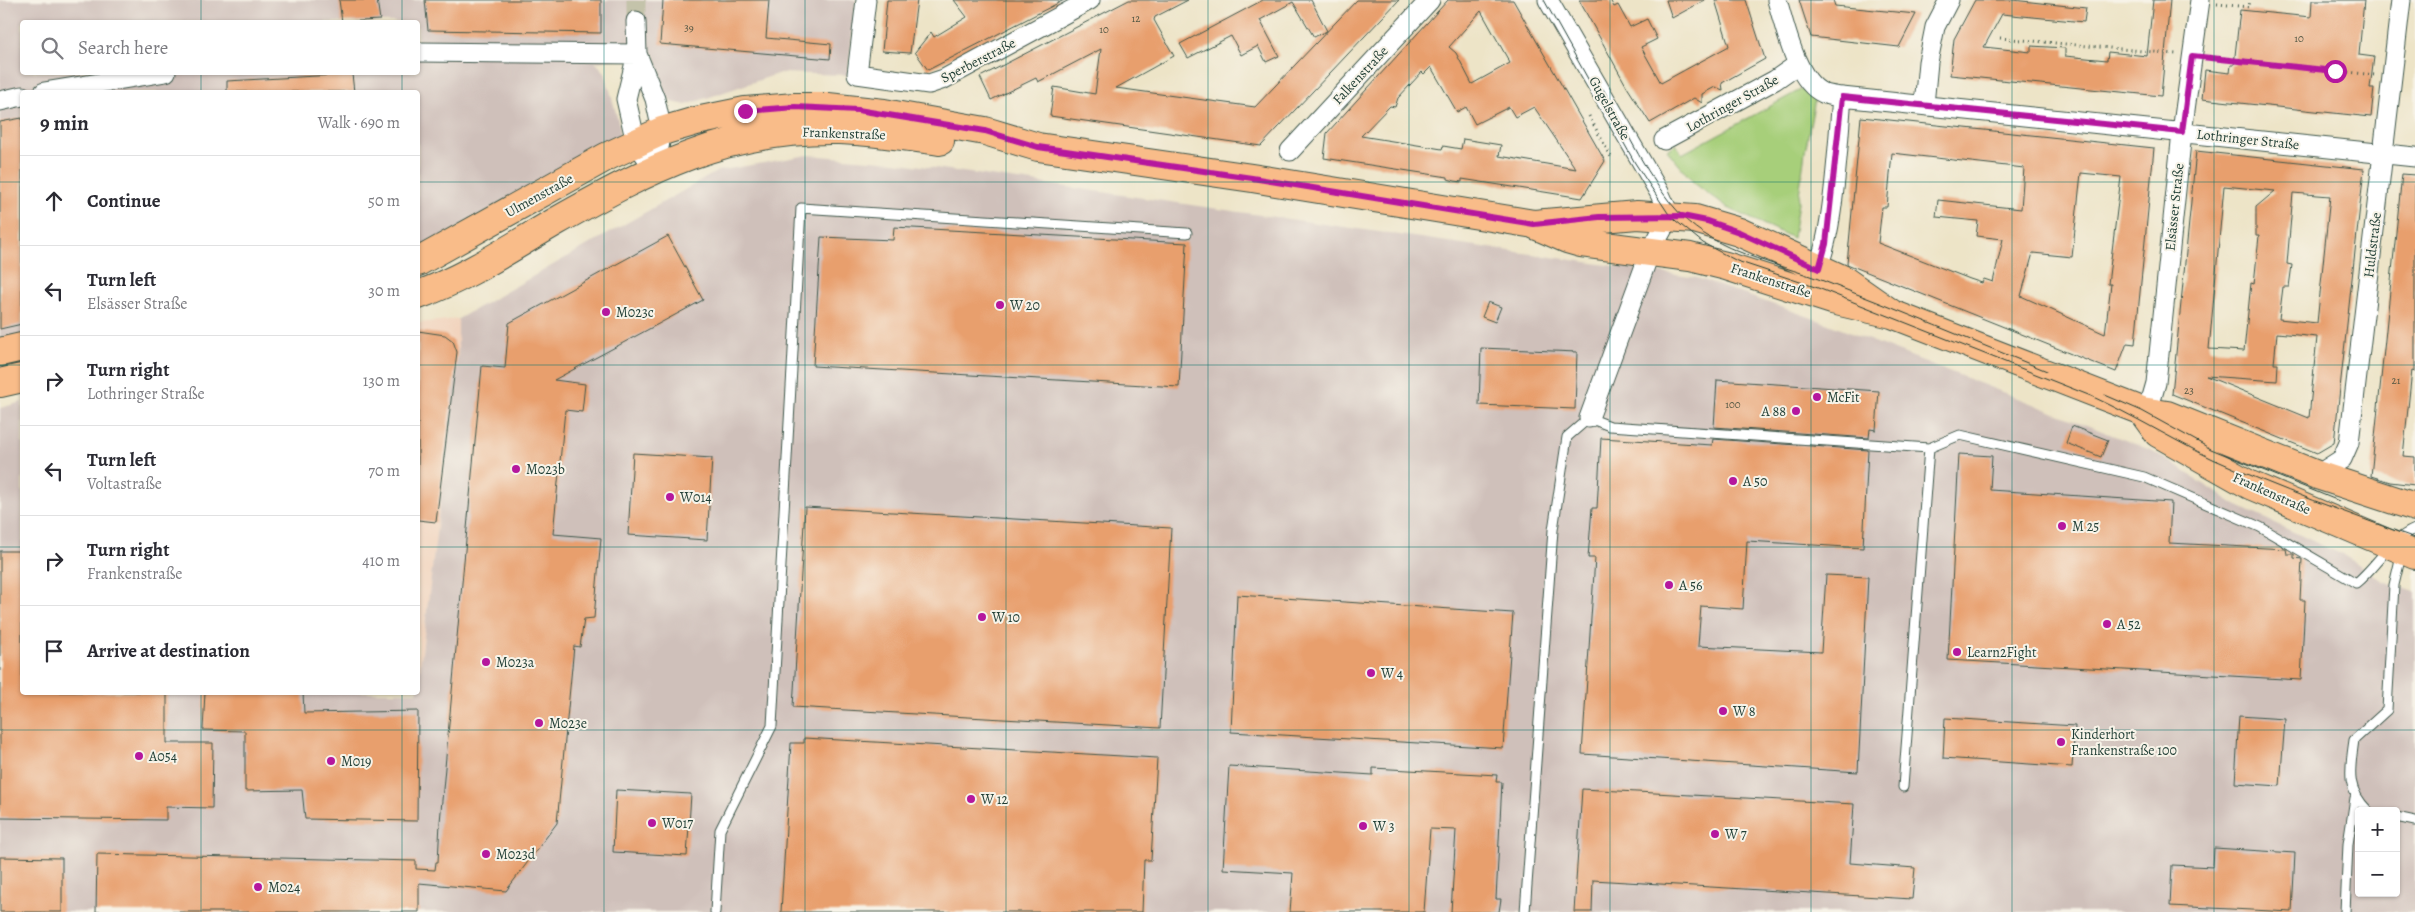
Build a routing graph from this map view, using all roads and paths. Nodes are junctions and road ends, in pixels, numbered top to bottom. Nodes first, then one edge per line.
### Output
1 (866, 0) edge
2 (1090, 0) edge
3 (1430, 0) edge
4 (1548, 0) edge
5 (1777, 0) edge
6 (1949, 0) edge
7 (2250, 0) edge
8 (2401, 0) edge
9 (2200, 1) edge
10 (636, 21) tunnel mouth
11 (2000, 38) dead end
12 (420, 52) edge
13 (636, 54) junction
14 (2192, 56) junction
15 (1798, 64) junction
16 (148, 75) edge
17 (2392, 77) junction
18 (56, 90) edge
19 (20, 96) edge
20 (1842, 97) junction
21 (0, 101) edge
22 (1924, 105) junction
23 (1589, 116) dead end
24 (662, 131) junction
25 (2182, 132) junction
26 (1664, 140) dead end
27 (636, 143) junction
28 (1038, 147) junction
29 (1290, 151) dead end
30 (2384, 154) junction
31 (1611, 157) dead end
32 (2415, 157) edge
33 (655, 169) junction
34 (1670, 216) junction
35 (1534, 224) junction
36 (1187, 233) dead end
37 (1650, 252) junction
38 (420, 261) edge
39 (1819, 269) junction
40 (1800, 289) junction
41 (420, 294) edge
42 (1892, 314) junction
43 (20, 347) edge
44 (0, 352) edge
45 (20, 378) edge
46 (0, 383) edge
47 (2142, 411) junction
48 (1589, 418) junction
49 (1929, 448) junction
50 (2317, 475) junction
51 (2415, 507) edge
52 (2406, 543) edge
53 (1903, 787) dead end
54 (2355, 798) junction
55 (2364, 807) edge
56 (2400, 818) edge
57 (2415, 821) edge
58 (716, 912) edge
59 (1525, 912) edge
60 (2345, 912) edge

1 - 2 street, Sperberstraße
3 - 29 street, Falkenstraße
4 - 34 street, Gugelstraße
5 - 15 street, Lothringer Straße
6 - 22 street
7 - 9 path
8 - 17 street, Huldstraße
9 - 14 street, Elsässer Straße
10 - 13 street
11 - 14 path
12 - 13 street
13 - 24 street
13 - 27 street
14 - 17 path
14 - 25 street, Elsässer Straße
15 - 20 street, Lothringer Straße
15 - 26 street, Lothringer Straße
16 - 18 street
17 - 30 street, Huldstraße
19 - 21 street
20 - 22 street, Lothringer Straße
20 - 39 street
22 - 25 street, Lothringer Straße
23 - 31 path
24 - 27 main road, Ulmenstraße
24 - 28 main road, Frankenstraße
24 - 33 street
25 - 30 street, Lothringer Straße
25 - 47 street, Elsässer Straße
27 - 33 street
27 - 38 main road, Ulmenstraße
28 - 33 main road, Frankenstraße
28 - 35 main road, Frankenstraße
30 - 32 street, Lothringer Straße
30 - 50 street, Huldstraße
33 - 41 main road
34 - 35 main road, Frankenstraße
34 - 37 street
34 - 39 main road, Frankenstraße
35 - 37 main road, Frankenstraße
36 - 58 lane
37 - 40 main road, Frankenstraße
37 - 48 street
39 - 40 street
39 - 42 main road, Frankenstraße
40 - 42 main road, Frankenstraße
42 - 47 main road, Frankenstraße
43 - 44 main road
45 - 46 main road
47 - 50 main road, Frankenstraße
47 - 52 main road, Frankenstraße
48 - 49 lane
48 - 59 lane
49 - 52 lane
49 - 53 lane
50 - 51 main road, Frankenstraße
52 - 54 lane
54 - 55 lane
54 - 60 lane
56 - 57 lane

